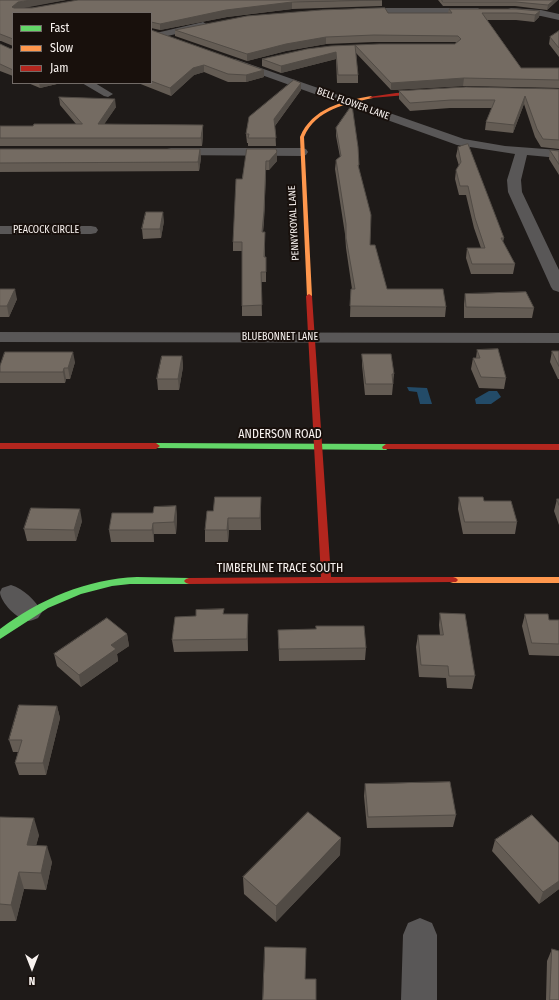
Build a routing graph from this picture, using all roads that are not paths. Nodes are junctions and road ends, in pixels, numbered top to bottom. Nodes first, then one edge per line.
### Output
1 (500, 10) edge
2 (344, 11) edge
3 (485, 11) edge
4 (559, 11) edge
5 (548, 14) junction
6 (559, 17) edge
7 (210, 24) edge
8 (155, 34) edge
9 (181, 43) edge
10 (224, 58) edge
11 (265, 61) edge
12 (246, 66) junction
13 (89, 84) edge
14 (436, 92) edge
15 (108, 94) dead end
16 (347, 102) junction
17 (159, 152) edge
18 (302, 152) junction
19 (522, 152) junction
20 (559, 154) edge
21 (0, 230) edge
22 (91, 230) dead end
23 (559, 287) edge
24 (0, 337) edge
25 (311, 338) junction
26 (559, 338) edge
27 (0, 446) edge
28 (317, 447) junction
29 (559, 447) edge
30 (559, 580) edge
31 (326, 581) junction
32 (10, 594) dead end
33 (20, 619) junction
34 (0, 635) edge
35 (420, 936) dead end
36 (418, 1000) edge

1 - 5 street
2 - 3 street
4 - 5 street
5 - 6 street
7 - 8 street
8 - 9 street
10 - 12 street, BELL FLOWER LANE
11 - 12 street
12 - 16 street, BELL FLOWER LANE
13 - 15 street
14 - 16 street, PENNYROYAL LANE
16 - 18 street, PENNYROYAL LANE
16 - 19 street, BELL FLOWER LANE
17 - 18 street
18 - 25 street, PENNYROYAL LANE
19 - 20 street, BELL FLOWER LANE
19 - 23 street
21 - 22 street, PEACOCK CIRCLE
24 - 25 street, BLUEBONNET LANE
25 - 26 street, BLUEBONNET LANE
25 - 28 street, PENNYROYAL LANE
27 - 28 street, ANDERSON ROAD
28 - 29 street, ANDERSON ROAD
28 - 31 street, PENNYROYAL LANE
30 - 31 street, TIMBERLINE TRACE SOUTH
31 - 33 street, TIMBERLINE TRACE SOUTH
32 - 33 street
33 - 34 street, TIMBERLINE TRACE SOUTH
35 - 36 street

